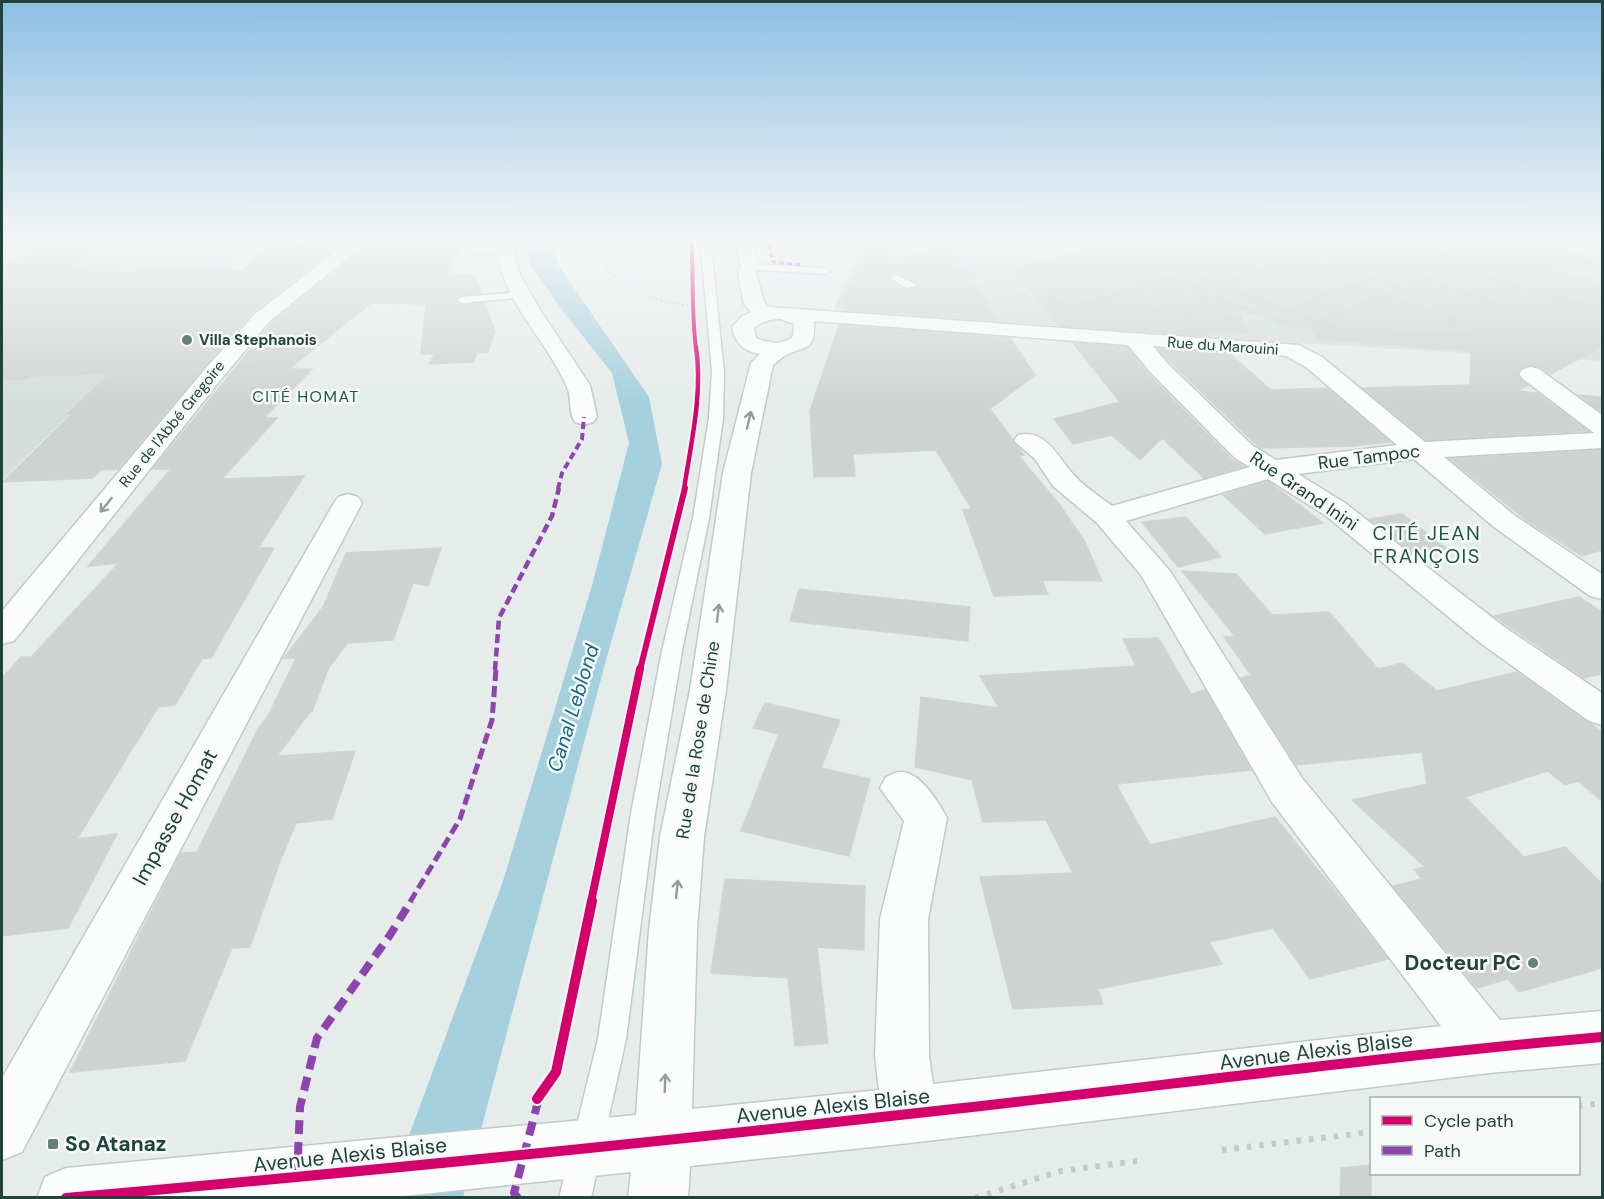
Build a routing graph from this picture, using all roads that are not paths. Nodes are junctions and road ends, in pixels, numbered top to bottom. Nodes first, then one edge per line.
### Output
1 (294, 293) edge
2 (710, 293) edge
3 (751, 293) edge
4 (521, 295) joint
5 (462, 300) dead end
6 (764, 313) junction
7 (798, 317) junction
8 (1136, 340) junction
9 (779, 349) junction
10 (1540, 379) dead end
11 (584, 417) dead end
12 (1602, 427) edge
13 (1602, 440) edge
14 (1027, 441) dead end
15 (1421, 450) junction
16 (1273, 469) junction
17 (348, 503) dead end
18 (1107, 517) junction
19 (1602, 589) edge
20 (2, 633) edge
21 (1602, 711) edge
22 (901, 788) dead end
23 (1602, 1037) edge
24 (1489, 1047) junction
25 (910, 1115) junction
26 (2, 1132) edge
27 (663, 1142) junction
28 (580, 1173) edge
29 (293, 1188) edge
30 (66, 1197) edge
31 (658, 1197) edge

1 -> 20 street, Rue de l'Abbé Gregoire
2 - 28 lane
3 - 6 street
4 - 5 lane
4 - 11 street
6 - 7 street
6 - 9 street
7 - 8 street, Rue du Marouini
7 - 9 street
8 - 15 street, Rue du Marouini
8 - 16 street, Rue Grand Inini
27 -> 9 street, Rue de la Rose de Chine
10 - 12 street
13 - 15 street, Rue Tampoc
14 - 18 street
15 - 16 street, Rue Tampoc
15 - 19 street, Rue du Marouini
16 - 18 street, Rue Tampoc
16 - 21 street, Rue Grand Inini
17 - 26 street, Impasse Homat
18 - 24 street
22 - 25 street
23 - 24 street, Avenue Alexis Blaise
24 - 25 street, Avenue Alexis Blaise
25 - 27 street, Avenue Alexis Blaise
27 - 28 street, Avenue Alexis Blaise
27 - 31 street, Rue de la Rose de Chine
28 - 29 street, Avenue Alexis Blaise
29 - 30 street, Avenue Alexis Blaise

